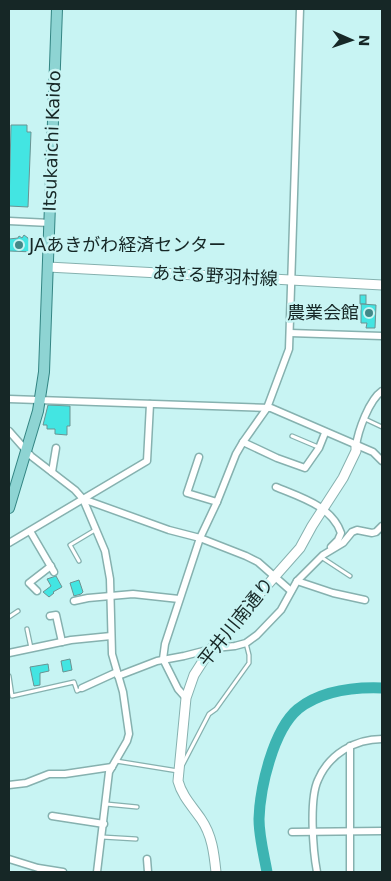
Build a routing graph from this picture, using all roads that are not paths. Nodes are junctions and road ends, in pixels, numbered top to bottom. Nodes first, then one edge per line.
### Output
1 (57, 9) edge
2 (300, 9) edge
3 (9, 222) edge
4 (50, 223) junction
5 (48, 267) junction
6 (292, 280) junction
7 (382, 285) edge
8 (290, 333) junction
9 (382, 336) edge
10 (382, 392) edge
11 (9, 400) edge
12 (41, 400) junction
13 (150, 404) junction
14 (267, 408) junction
15 (364, 419) junction
16 (382, 427) edge
17 (9, 431) edge
18 (325, 433) junction
19 (292, 436) dead end
20 (243, 442) junction
21 (356, 446) junction
22 (56, 448) dead end
23 (319, 448) junction
24 (27, 450) junction
25 (199, 458) dead end
26 (382, 461) edge
27 (52, 472) junction
28 (276, 487) dead end
29 (11, 495) edge
30 (83, 499) junction
31 (217, 502) junction
32 (9, 508) edge
33 (322, 510) junction
34 (382, 526) edge
35 (96, 529) junction
36 (30, 531) junction
37 (200, 538) junction
38 (9, 543) edge
39 (322, 556) junction
40 (80, 561) dead end
41 (273, 576) junction
42 (350, 576) dead end
43 (297, 581) junction
44 (37, 591) dead end
45 (291, 591) junction
46 (110, 596) junction
47 (179, 600) junction
48 (365, 600) dead end
49 (74, 601) dead end
50 (18, 611) dead end
51 (50, 616) dead end
52 (9, 617) edge
53 (28, 628) dead end
54 (112, 636) junction
55 (62, 642) junction
56 (246, 643) junction
57 (31, 649) junction
58 (210, 650) junction
59 (9, 653) edge
60 (163, 659) junction
61 (118, 674) junction
62 (9, 676) edge
63 (82, 688) joint
64 (186, 698) junction
65 (382, 739) edge
66 (350, 746) junction
67 (116, 761) junction
68 (112, 767) junction
69 (178, 771) junction
70 (9, 785) edge
71 (106, 804) junction
72 (137, 807) dead end
73 (52, 816) dead end
74 (104, 824) junction
75 (292, 832) dead end
76 (313, 832) junction
77 (350, 832) junction
78 (382, 832) edge
79 (102, 837) junction
80 (136, 839) dead end
81 (147, 858) dead end
82 (9, 859) edge
83 (63, 872) edge
84 (97, 872) edge
85 (148, 872) edge
86 (216, 872) edge
87 (317, 872) edge
88 (350, 872) edge

1 - 4 main road, Itsukaichi Kaido
2 - 6 street
3 - 4 street
4 - 5 main road, Itsukaichi Kaido
5 - 6 street, あきる野羽村線
5 - 12 main road, Itsukaichi Kaido
6 - 7 street, あきる野羽村線
6 - 8 street
8 - 9 street
8 - 14 street
10 - 15 street, 平井川南通り
11 - 12 street
12 - 13 street
12 - 24 main road, Itsukaichi Kaido
13 - 14 street
13 - 30 street
14 - 18 street
14 - 20 street
15 - 16 lane
15 - 21 street, 平井川南通り
17 - 24 street
18 - 21 street
18 - 23 street
19 - 23 lane
20 - 23 street
20 - 31 street
21 - 26 street
21 - 33 street, 平井川南通り
22 - 27 street
24 - 27 street
24 - 29 main road, Itsukaichi Kaido
25 - 31 street
27 - 30 street
28 - 33 street
29 - 32 main road, Itsukaichi Kaido
30 - 35 street
30 - 36 street
30 - 37 street
31 - 37 street
33 - 39 street
33 - 41 street, 平井川南通り
34 - 39 street
35 - 40 lane
35 - 46 street
36 - 38 street
36 - 44 street
37 - 41 street
37 - 47 street
39 - 42 lane
39 - 43 street
41 - 45 street
41 - 58 street, 平井川南通り
43 - 45 street
43 - 48 street
45 - 56 street
46 - 47 street
46 - 49 street
46 - 54 street
47 - 60 street
50 - 52 lane
51 - 55 street
53 - 57 lane
54 - 55 street
54 - 61 street
55 - 57 street
56 - 58 street
56 - 69 lane
57 - 59 street
58 - 60 street
58 - 64 street, 平井川南通り
60 - 61 street
60 - 64 street
61 - 63 street
61 - 67 street
62 - 63 lane
64 - 69 street, 平井川南通り
65 - 66 street
66 - 76 street
66 - 77 street
67 - 68 street
67 - 69 lane
68 - 70 street
68 - 71 street
69 - 86 street, 平井川南通り
71 - 72 lane
71 - 74 street
73 - 74 street
74 - 79 street
75 - 76 street
76 - 77 street
76 - 87 street
77 - 78 street
77 - 88 street
79 - 80 lane
79 - 84 street
81 - 85 street
82 - 83 street

